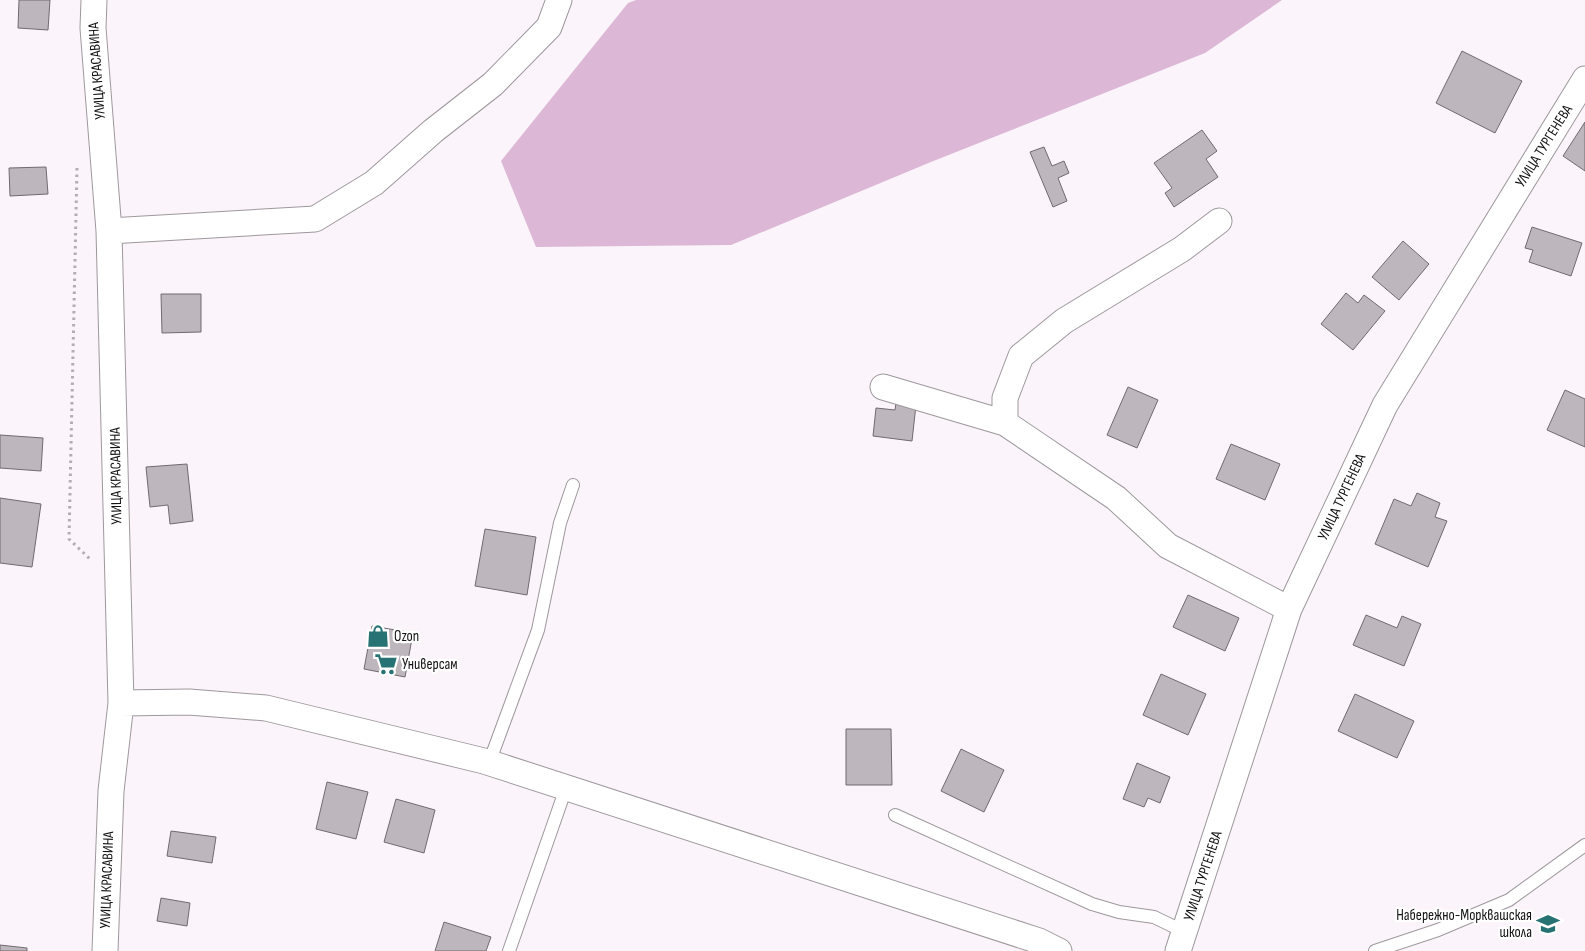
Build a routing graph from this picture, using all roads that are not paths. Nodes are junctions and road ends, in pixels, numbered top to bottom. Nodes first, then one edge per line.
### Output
1 (94, 0) edge
2 (559, 0) edge
3 (1585, 80) edge
4 (1219, 221) dead end
5 (109, 232) junction
6 (883, 387) dead end
7 (1005, 423) junction
8 (574, 485) dead end
9 (1289, 609) junction
10 (121, 703) junction
11 (489, 763) junction
12 (566, 788) junction
13 (895, 815) dead end
14 (1585, 845) edge
15 (1181, 941) edge
16 (1382, 950) edge
17 (105, 951) edge
18 (509, 951) edge
19 (1058, 951) edge

1 - 5 street, УЛИЦА КРАСАВИНА
2 - 5 street
3 - 9 street, УЛИЦА ТУРГЕНЕВА
4 - 7 street
5 - 10 street, УЛИЦА КРАСАВИНА
6 - 7 street
7 - 9 street
8 - 11 lane
9 - 15 street, УЛИЦА ТУРГЕНЕВА
10 - 11 street
10 - 17 street, УЛИЦА КРАСАВИНА
11 - 12 street
12 - 18 lane
12 - 19 street
13 - 15 lane
14 - 16 lane

